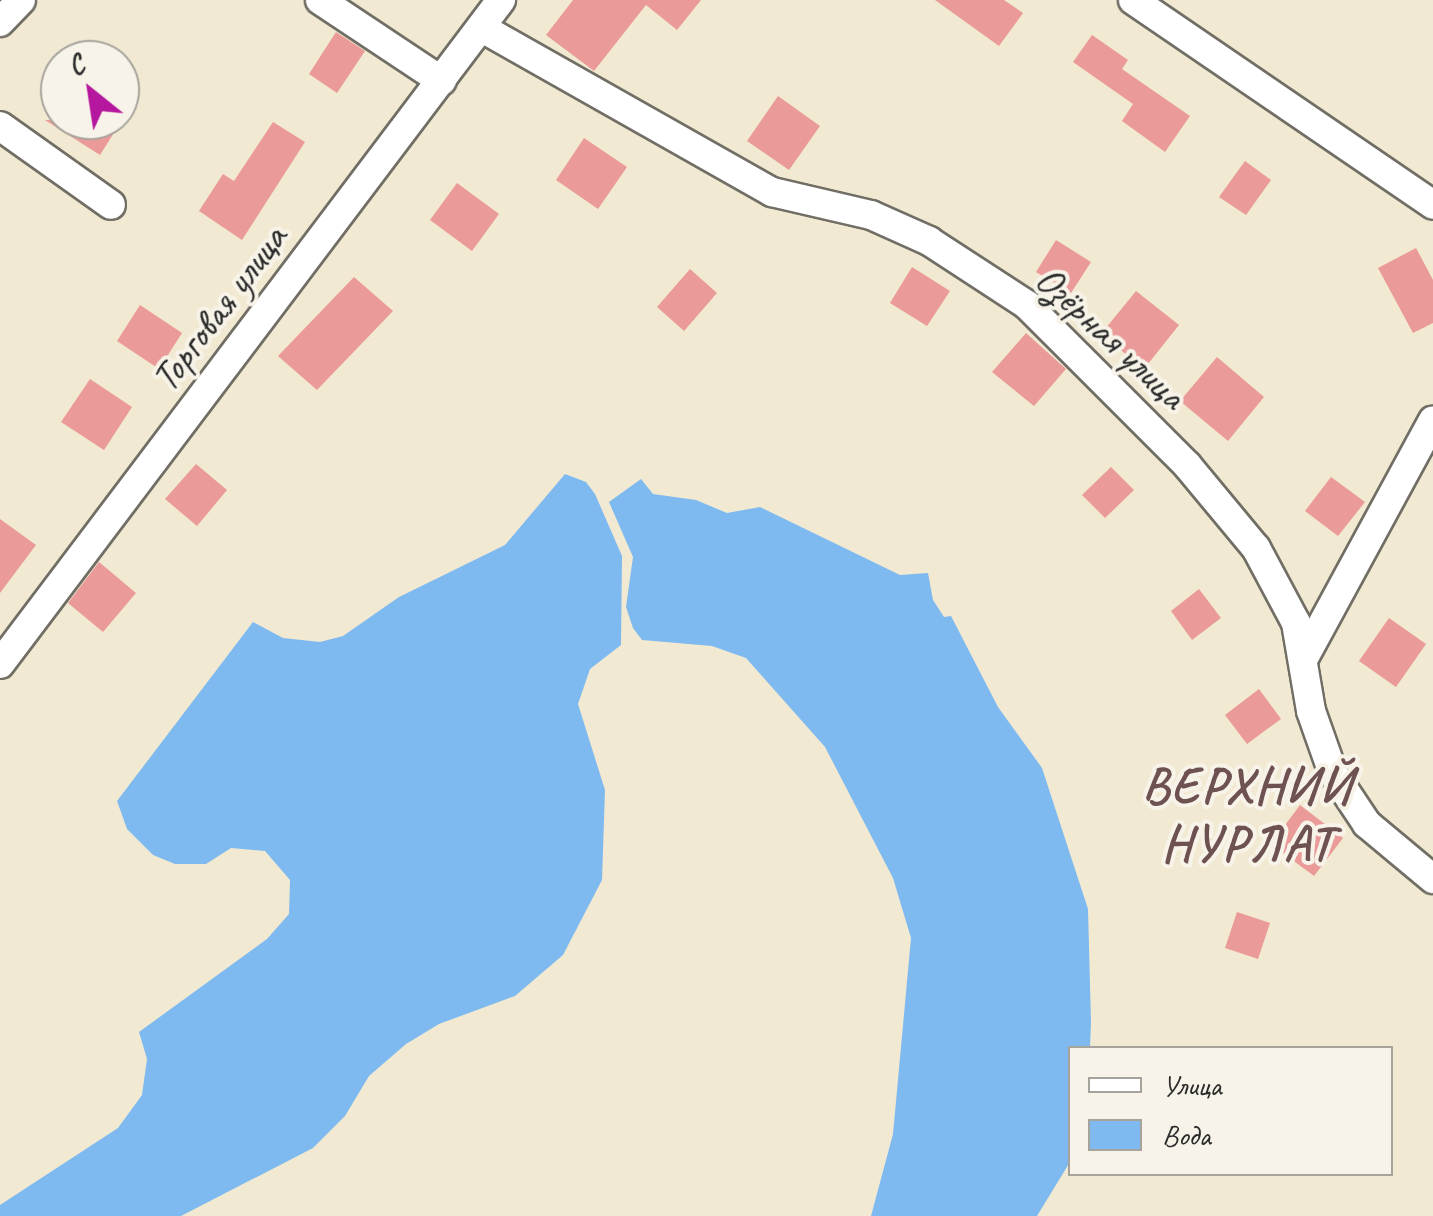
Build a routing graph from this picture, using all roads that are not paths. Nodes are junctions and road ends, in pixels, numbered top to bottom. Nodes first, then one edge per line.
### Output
1 (21, 0) edge
2 (320, 0) edge
3 (502, 0) edge
4 (1132, 0) edge
5 (0, 22) edge
6 (482, 28) junction
7 (442, 80) junction
8 (0, 126) edge
9 (111, 205) dead end
10 (1433, 205) edge
11 (1433, 420) edge
12 (1305, 656) junction
13 (0, 664) edge
14 (1433, 880) edge

1 - 5 street
2 - 7 street
3 - 6 street, Торговая улица
4 - 10 street
6 - 7 street, Торговая улица
6 - 12 street, Озёрная улица
7 - 13 street, Торговая улица
8 - 9 street
11 - 12 street
12 - 14 street, Озёрная улица

